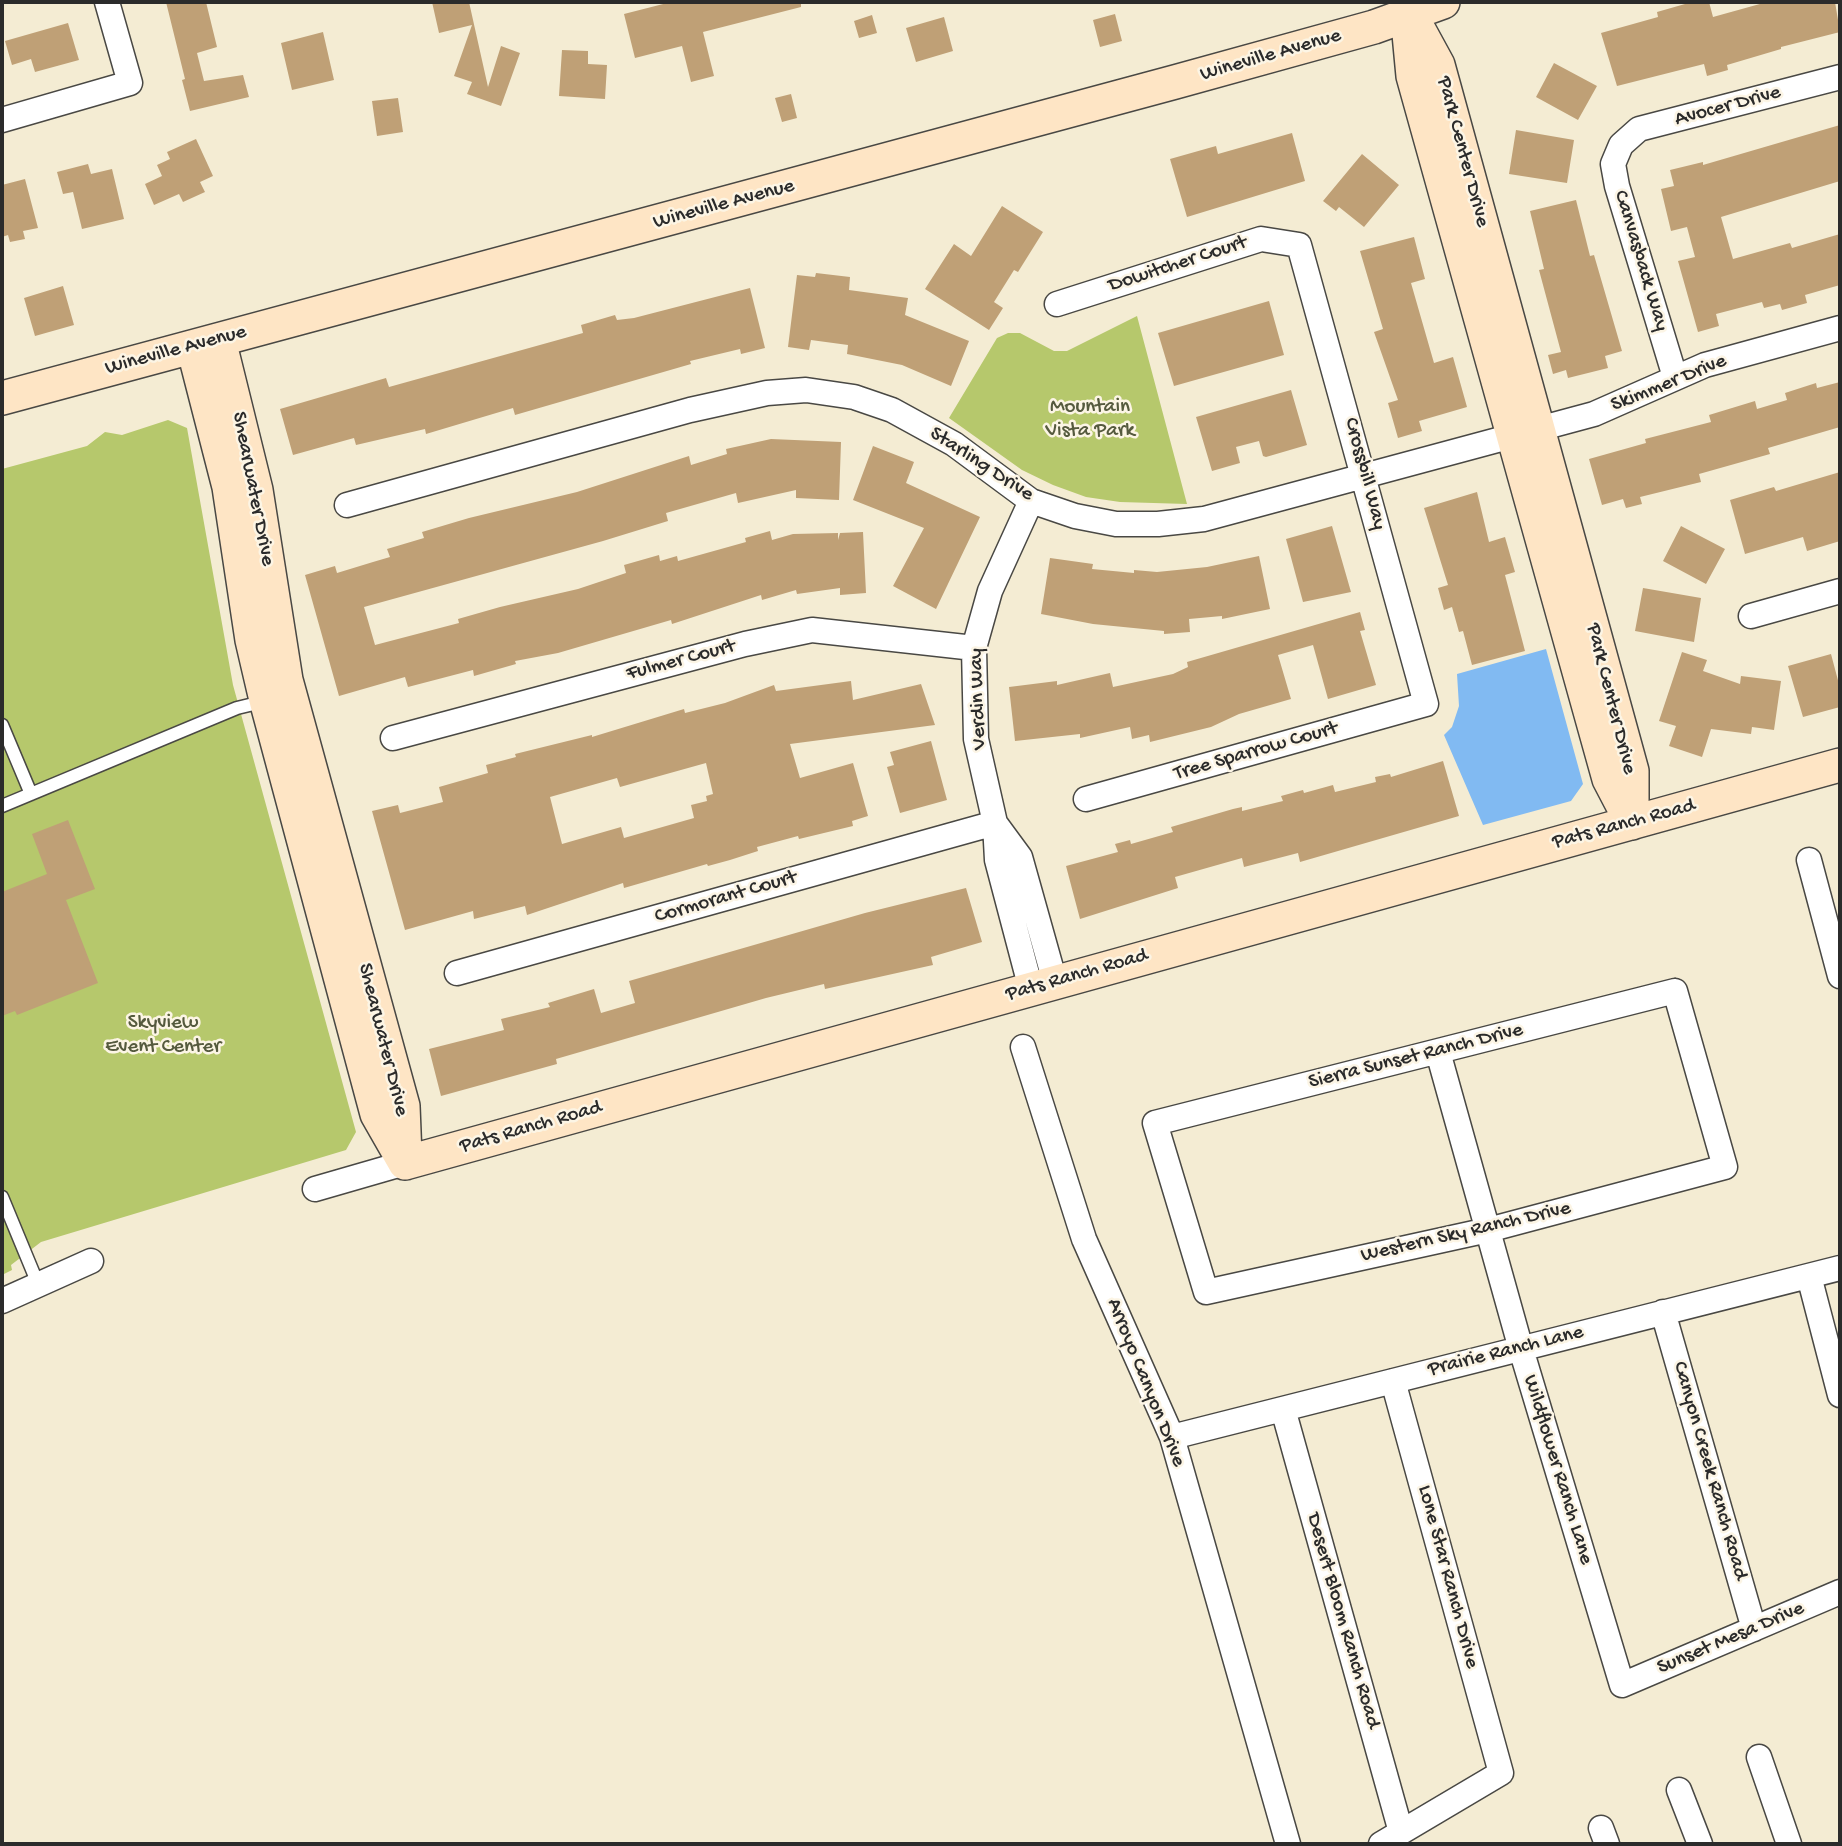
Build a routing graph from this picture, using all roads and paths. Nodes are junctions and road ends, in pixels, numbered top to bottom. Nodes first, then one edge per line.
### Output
1 (107, 2) edge
2 (1443, 2) edge
3 (1408, 8) edge
4 (1840, 76) edge
5 (2, 120) edge
6 (1621, 145) joint
7 (1300, 245) joint
8 (1057, 304) dead end
9 (1840, 328) edge
10 (206, 343) junction
11 (1675, 377) junction
12 (2, 398) edge
13 (1525, 433) junction
14 (1364, 476) junction
15 (1031, 501) junction
16 (347, 505) dead end
17 (1840, 591) edge
18 (1751, 616) dead end
19 (974, 648) junction
20 (266, 700) junction
21 (1426, 704) joint
22 (2, 725) edge
23 (393, 738) dead end
24 (1840, 765) edge
25 (31, 794) junction
26 (1086, 799) dead end
27 (2, 806) edge
28 (995, 823) junction
29 (1632, 823) junction
30 (1809, 860) dead end
31 (457, 973) dead end
32 (1840, 976) edge
33 (1043, 986) junction
34 (1023, 1047) dead end
35 (1438, 1052) junction
36 (405, 1163) junction
37 (1725, 1167) joint
38 (315, 1189) dead end
39 (2, 1197) edge
40 (1488, 1230) junction
41 (91, 1261) dead end
42 (1840, 1268) edge
43 (1809, 1276) junction
44 (38, 1284) junction
45 (1206, 1292) joint
46 (2, 1301) edge
47 (1663, 1312) junction
48 (1521, 1349) junction
49 (1393, 1381) junction
50 (1840, 1395) edge
51 (1283, 1409) junction
52 (1172, 1437) junction
53 (1840, 1592) edge
54 (1754, 1629) junction
55 (1622, 1685) joint
56 (1759, 1757) dead end
57 (1678, 1790) dead end
58 (1391, 1838) edge
59 (1288, 1844) edge
60 (1700, 1844) edge
61 (1789, 1844) edge

1 - 5 street
2 - 3 street, Wineville Avenue
3 - 10 street, Wineville Avenue
3 - 13 street, Park Center Drive
4 - 6 street, Avocer Drive
6 - 11 street, Canvasback Way
7 - 8 street, Dowitcher Court
7 - 14 street, Crossbill Way
9 - 11 street, Skimmer Drive
10 - 12 street, Wineville Avenue
10 - 20 street, Shearwater Drive
10 - 36 street, Shearwater Drive
11 - 13 street, Skimmer Drive
13 - 14 street, Starling Drive
13 - 29 street, Park Center Drive
14 - 15 street, Starling Drive
14 - 21 street, Crossbill Way
15 - 16 street, Starling Drive
15 - 19 street, Verdin Way
17 - 18 street
19 - 23 street, Fulmer Court
19 - 28 street, Verdin Way
20 - 25 lane
20 - 36 street, Shearwater Drive
21 - 26 street, Tree Sparrow Court
22 - 25 lane
24 - 29 street, Pats Ranch Road
25 - 27 lane
28 - 31 street, Cormorant Court
28 - 33 street, Verdin Way
29 - 33 street, Pats Ranch Road
30 - 32 street
33 - 36 street, Pats Ranch Road
34 - 52 street, Arroyo Canyon Drive
35 - 37 street, Sierra Sunset Ranch Drive
35 - 40 street, Wildflower Ranch Lane
35 - 45 street, Sierra Sunset Ranch Drive
36 - 38 street, Pats Ranch Road
37 - 40 street, Western Sky Ranch Drive
39 - 44 lane
40 - 45 street, Western Sky Ranch Drive
40 - 48 street, Wildflower Ranch Lane
41 - 44 street
42 - 43 street, Prairie Ranch Lane
43 - 47 street, Prairie Ranch Lane
43 - 50 street
44 - 46 street
47 - 48 street, Prairie Ranch Lane
47 - 54 street, Canyon Creek Ranch Road
48 - 49 street, Prairie Ranch Lane
48 - 55 street, Wildflower Ranch Lane
49 - 51 street, Prairie Ranch Lane
49 - 58 street, Lone Star Ranch Drive
51 - 52 street, Prairie Ranch Lane
51 - 58 street, Desert Bloom Ranch Road
52 - 59 street, Arroyo Canyon Drive
53 - 54 street, Sunset Mesa Drive
54 - 55 street, Sunset Mesa Drive
56 - 61 street
57 - 60 street

